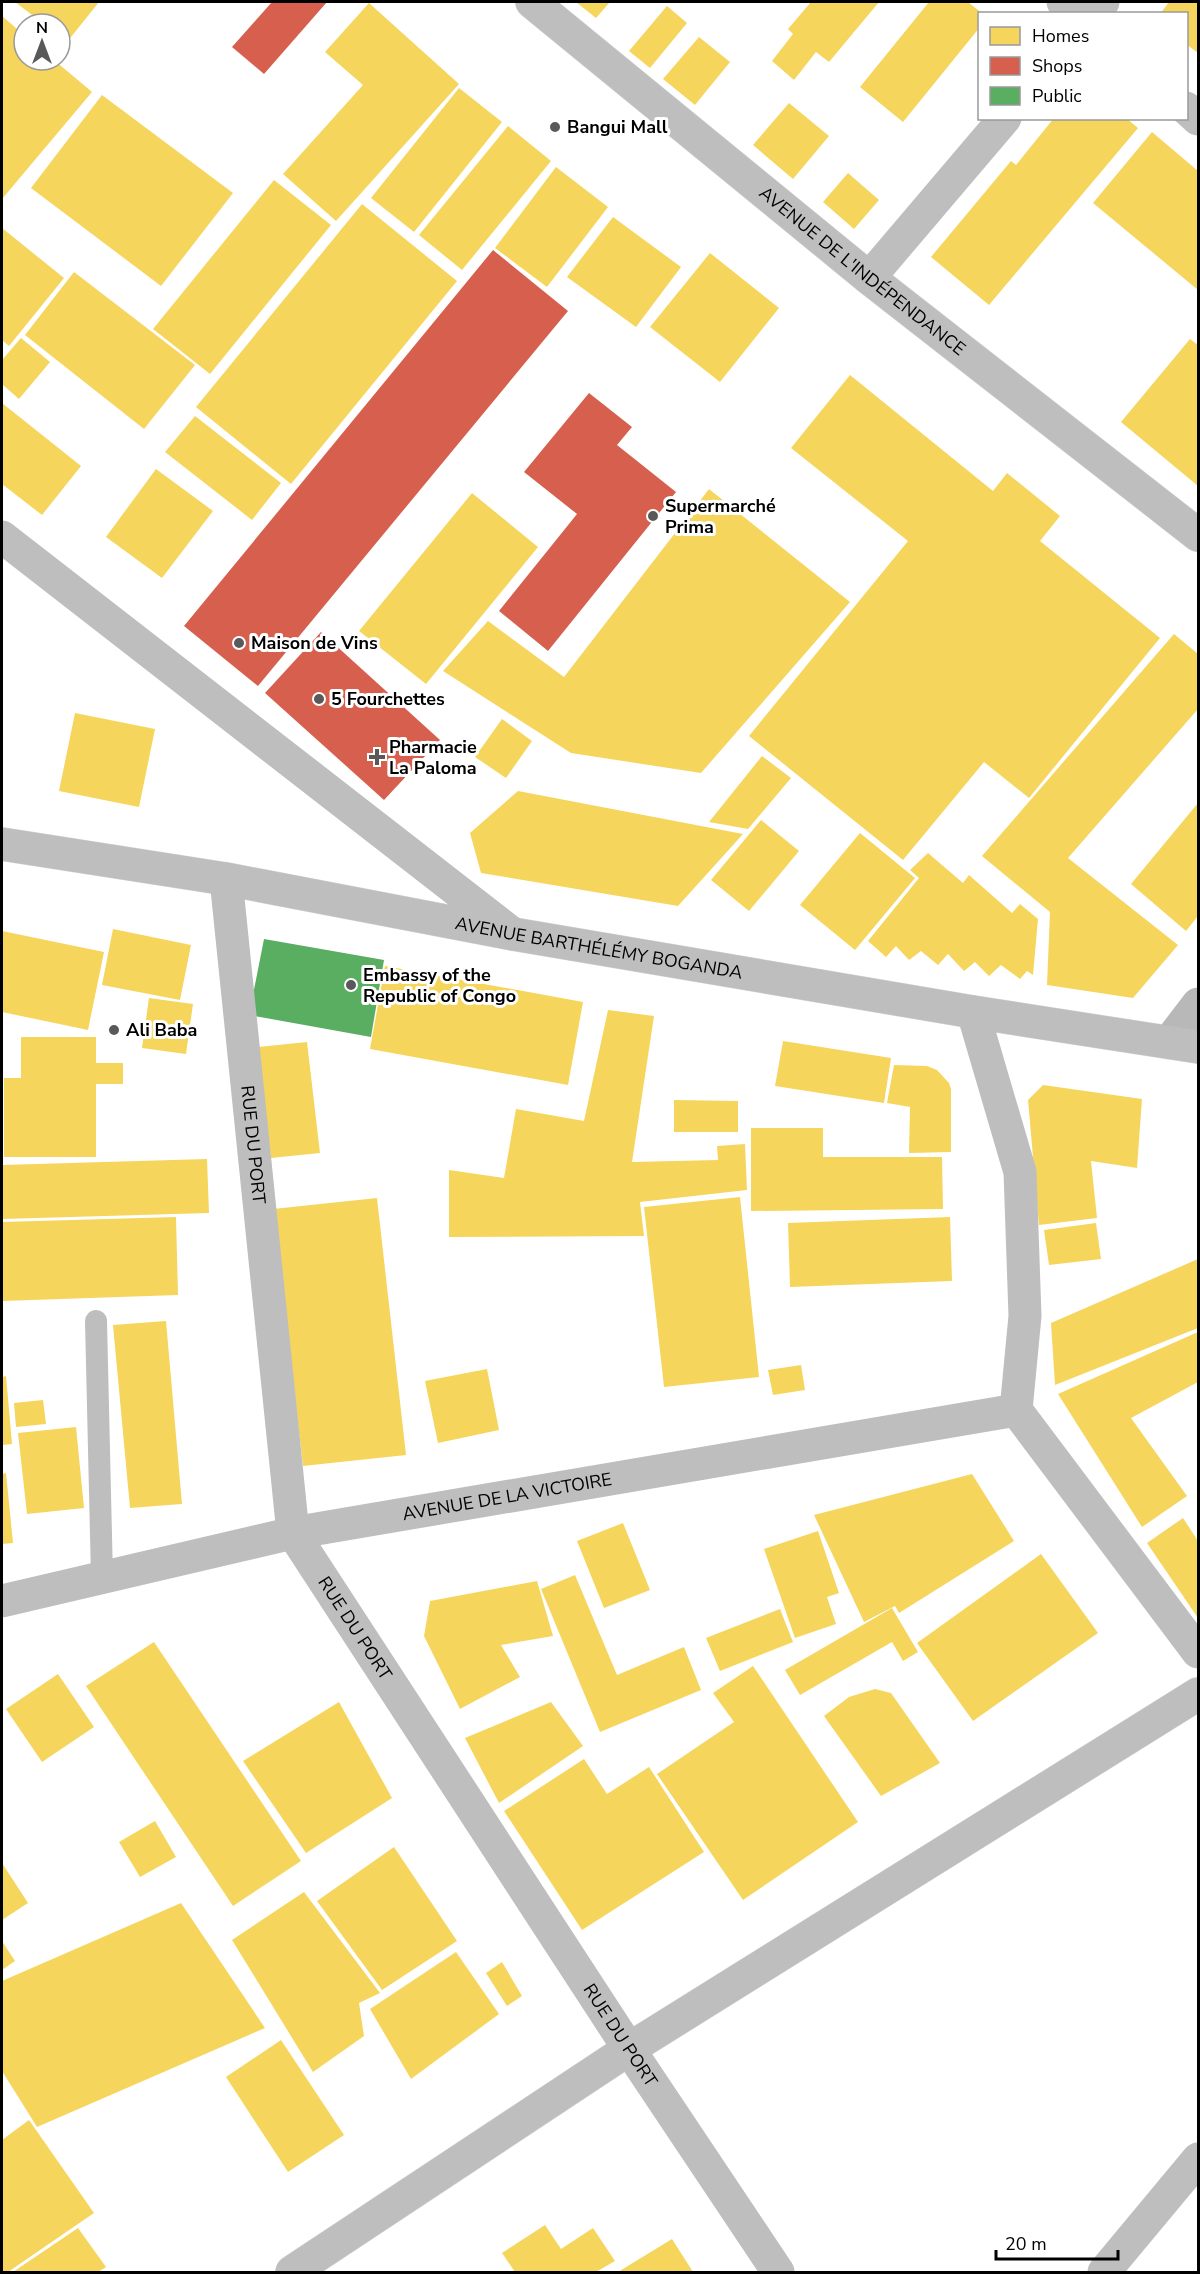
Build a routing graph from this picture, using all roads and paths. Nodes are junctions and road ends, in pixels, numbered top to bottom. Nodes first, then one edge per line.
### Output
1 (532, 2) edge
2 (1063, 2) edge
3 (1076, 12) edge
4 (1003, 120) edge
5 (869, 278) junction
6 (1198, 535) edge
7 (2, 537) edge
8 (2, 844) edge
9 (226, 879) junction
10 (513, 934) junction
11 (1198, 1004) edge
12 (973, 1012) junction
13 (1184, 1044) edge
14 (96, 1321) dead end
15 (1016, 1410) junction
16 (293, 1533) junction
17 (102, 1578) junction
18 (2, 1601) edge
19 (1198, 1652) edge
20 (1198, 1694) edge
21 (630, 2049) junction
22 (1198, 2159) edge
23 (298, 2271) edge
24 (778, 2272) edge
25 (1104, 2272) edge

1 - 5 street, AVENUE DE L'INDÉPENDANCE
2 - 3 street
4 - 5 street
5 - 6 street, AVENUE DE L'INDÉPENDANCE
7 - 10 street
8 - 9 street, AVENUE BARTHÉLÉMY BOGANDA
9 - 10 street, AVENUE BARTHÉLÉMY BOGANDA
9 - 16 street, RUE DU PORT
10 - 12 street, AVENUE BARTHÉLÉMY BOGANDA
11 - 13 street
12 - 13 street, AVENUE BARTHÉLÉMY BOGANDA
12 - 15 street
14 - 17 lane
15 - 16 street, AVENUE DE LA VICTOIRE
15 - 19 street
16 - 17 street, AVENUE DE LA VICTOIRE
16 - 21 street, RUE DU PORT
17 - 18 street, AVENUE DE LA VICTOIRE
20 - 21 street
21 - 23 street
21 - 24 street, RUE DU PORT
22 - 25 street

